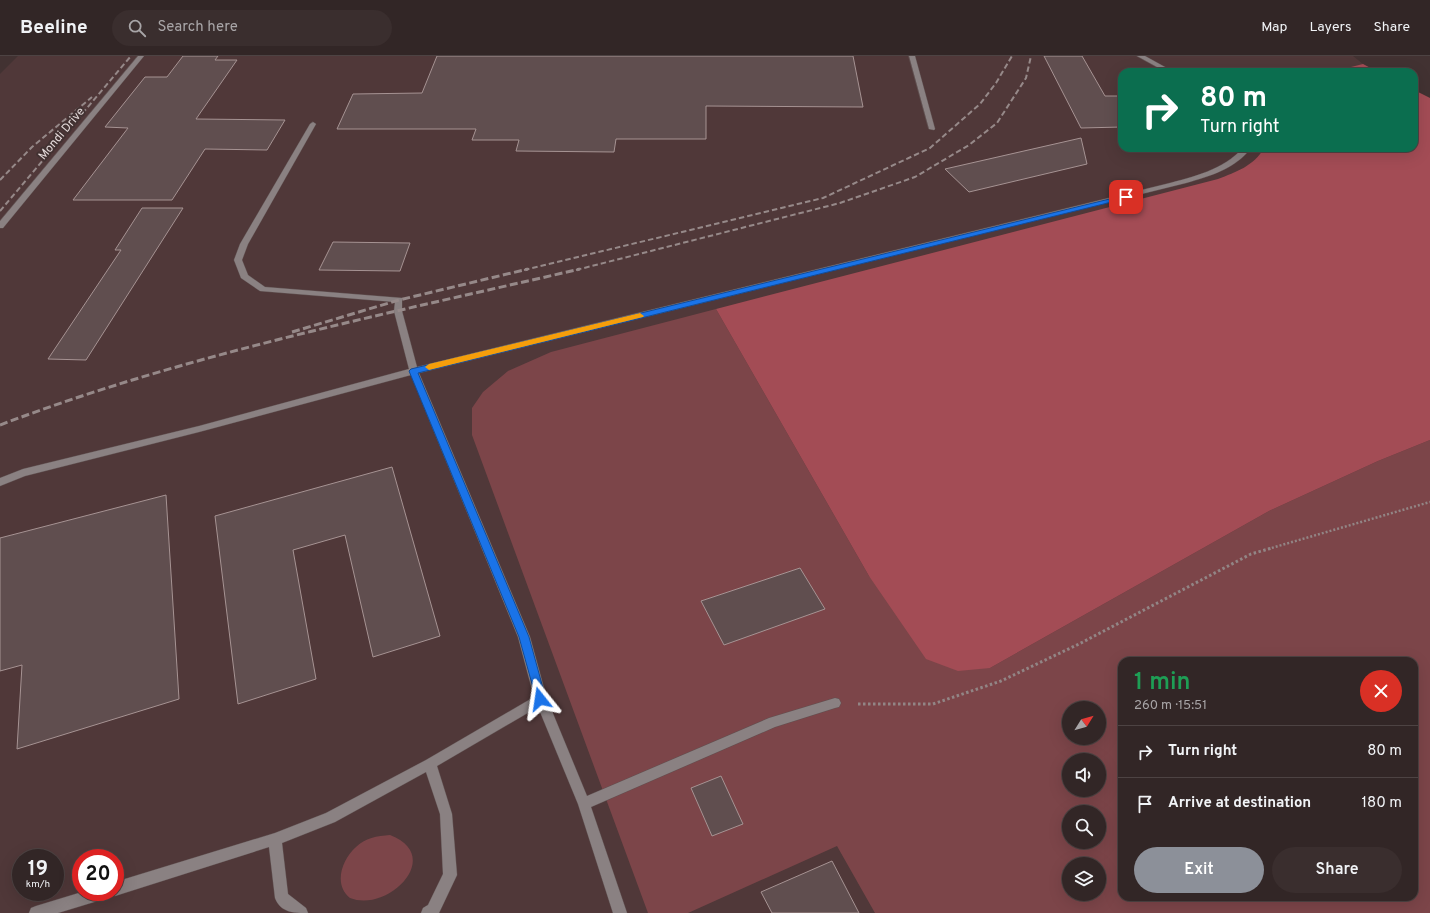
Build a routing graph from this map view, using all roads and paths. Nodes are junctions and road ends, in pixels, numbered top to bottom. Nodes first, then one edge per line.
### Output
1 (141, 56) edge
2 (912, 56) edge
3 (1140, 56) edge
4 (1163, 68) edge
5 (314, 124) dead end
6 (932, 128) dead end
7 (1244, 152) edge
8 (0, 226) edge
9 (414, 371) junction
10 (0, 482) edge
11 (1430, 502) edge
12 (540, 699) junction
13 (835, 703) joint
14 (430, 764) junction
15 (584, 804) junction
16 (275, 839) junction
17 (124, 886) edge
18 (75, 901) edge
19 (36, 913) edge
20 (301, 913) edge
21 (428, 913) edge
22 (620, 913) edge

1 - 8 lane, Mondi Drive
2 - 6 lane
3 - 4 lane
5 - 9 lane
7 - 9 lane
9 - 10 lane
9 - 12 lane
11 - 13 path
12 - 14 lane
12 - 15 lane
13 - 15 lane
14 - 16 lane
14 - 21 lane
15 - 22 lane
16 - 17 lane
16 - 20 lane
18 - 19 lane

